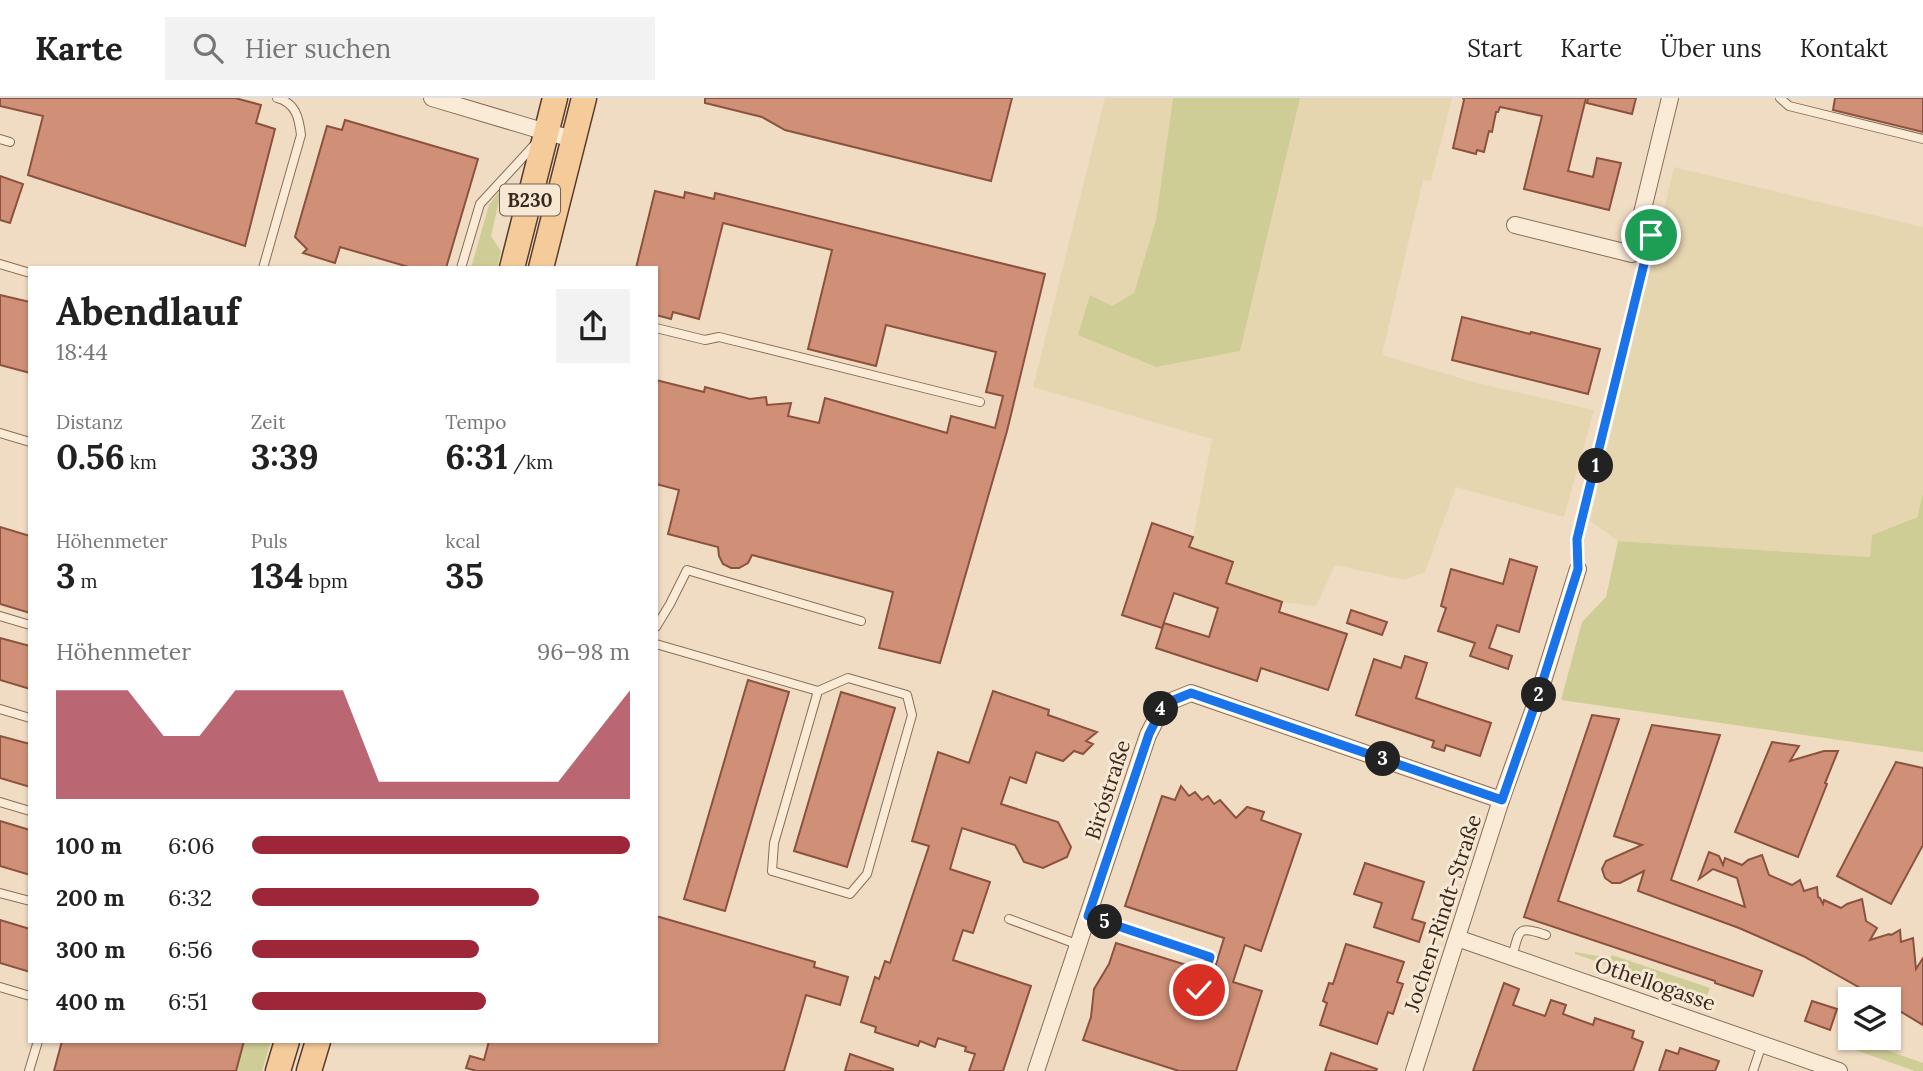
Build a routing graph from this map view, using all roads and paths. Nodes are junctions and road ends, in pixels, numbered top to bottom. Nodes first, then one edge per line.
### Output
1 (277, 98) edge
2 (432, 98) edge
3 (555, 98) edge
4 (584, 98) edge
5 (1670, 98) edge
6 (1780, 98) edge
7 (546, 132) junction
8 (0, 139) edge
9 (574, 139) junction
10 (1923, 139) edge
11 (10, 142) dead end
12 (1515, 225) dead end
13 (1651, 235) dead end
14 (1639, 256) junction
15 (0, 264) edge
16 (263, 266) edge
17 (462, 266) edge
18 (513, 266) edge
19 (542, 266) edge
20 (28, 271) edge
21 (658, 328) edge
22 (980, 402) dead end
23 (0, 433) edge
24 (28, 441) edge
25 (1578, 569) joint
26 (0, 617) edge
27 (861, 621) dead end
28 (28, 624) edge
29 (658, 624) edge
30 (658, 645) edge
31 (818, 691) junction
32 (0, 709) edge
33 (28, 717) edge
34 (1502, 800) junction
35 (0, 802) edge
36 (28, 810) edge
37 (0, 892) edge
38 (28, 900) edge
39 (1088, 916) junction
40 (1009, 919) dead end
41 (1546, 935) dead end
42 (1457, 939) junction
43 (1079, 945) junction
44 (1512, 957) junction
45 (0, 987) edge
46 (1199, 990) dead end
47 (28, 995) edge
48 (37, 1043) edge
49 (286, 1043) edge
50 (317, 1043) edge
51 (1762, 1044) junction
52 (29, 1071) edge
53 (278, 1071) edge
54 (309, 1071) edge
55 (1036, 1071) edge
56 (1414, 1071) edge
57 (1753, 1071) edge
58 (1839, 1071) edge

1 - 16 lane
2 - 7 street
3 - 7 main road, B230
4 - 9 main road, B230
5 - 14 street
6 - 10 lane
7 - 9 street
7 - 17 lane
7 - 18 main road, B230
8 - 11 lane
9 - 19 main road, B230
12 - 14 street
13 - 14 lane
14 - 25 lane
15 - 20 lane
21 - 22 lane
23 - 24 lane
25 - 34 street, Jochen-Rindt-Straße
26 - 28 lane
27 - 29 lane
30 - 31 lane
31 - 31 lane
32 - 33 lane
34 - 39 street, Biróstraße
34 - 42 street, Jochen-Rindt-Straße
35 - 36 lane
37 - 38 lane
39 - 43 street, Biróstraße
39 - 46 lane
40 - 43 lane
41 - 44 lane
42 - 44 street, Othellogasse
42 - 56 street, Jochen-Rindt-Straße
43 - 55 street, Biróstraße
44 - 51 street, Othellogasse
45 - 47 lane
48 - 52 lane
49 - 53 main road
50 - 54 main road
51 - 57 lane
51 - 58 street, Othellogasse

